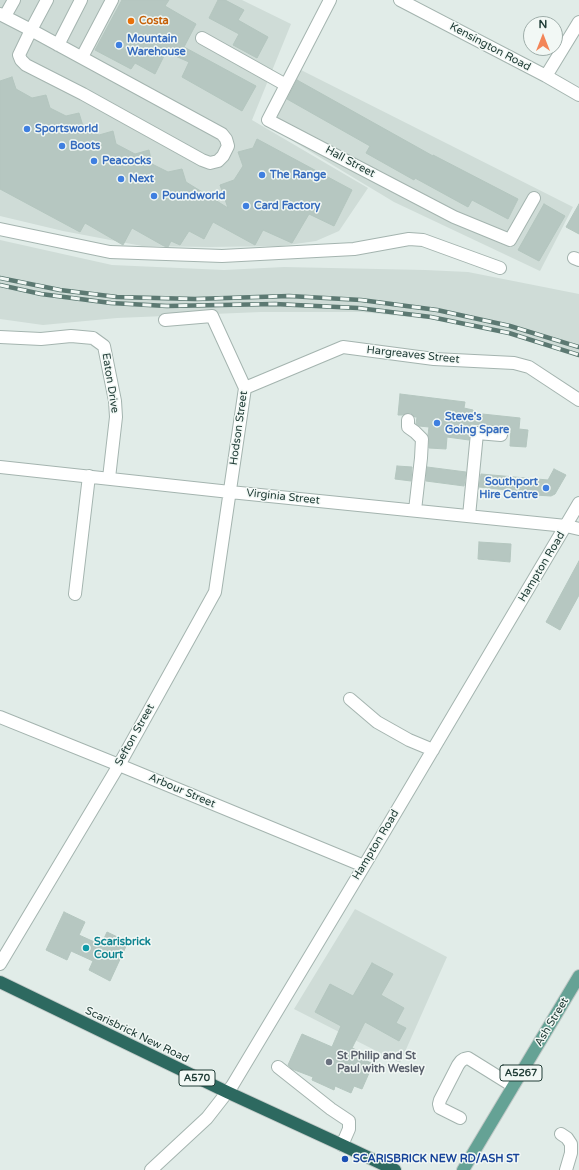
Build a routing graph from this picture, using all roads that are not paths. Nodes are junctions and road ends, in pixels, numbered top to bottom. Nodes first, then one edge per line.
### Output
1 (14, 0) edge
2 (47, 0) edge
3 (81, 0) edge
4 (112, 0) edge
5 (330, 0) edge
6 (400, 0) edge
7 (2, 15) edge
8 (579, 22) edge
9 (31, 30) junction
10 (202, 38) dead end
11 (58, 45) junction
12 (82, 57) junction
13 (546, 76) junction
14 (286, 85) junction
15 (579, 95) edge
16 (534, 198) dead end
17 (0, 229) edge
18 (500, 268) dead end
19 (165, 320) dead end
20 (0, 337) edge
21 (245, 388) junction
22 (579, 400) edge
23 (408, 420) dead end
24 (501, 435) dead end
25 (0, 466) edge
26 (89, 476) junction
27 (109, 478) junction
28 (230, 492) junction
29 (579, 503) edge
30 (415, 510) junction
31 (469, 516) junction
32 (566, 526) junction
33 (579, 529) edge
34 (75, 594) dead end
35 (350, 700) dead end
36 (0, 717) edge
37 (433, 750) junction
38 (119, 765) junction
39 (364, 866) junction
40 (0, 964) edge
41 (579, 976) edge
42 (0, 982) edge
43 (278, 1067) dead end
44 (514, 1086) junction
45 (227, 1092) junction
46 (460, 1118) dead end
47 (561, 1134) dead end
48 (342, 1145) junction
49 (151, 1170) edge
50 (395, 1170) edge
51 (463, 1170) edge
52 (566, 1170) edge

1 - 7 street
2 - 9 street
3 - 11 street
4 - 12 street
5 - 14 street, Hall Street
6 - 13 street, Kensington Road
7 - 9 street
8 - 13 street
9 - 11 street
9 - 12 street
10 - 14 street
11 - 12 street
13 - 15 street, Kensington Road
14 - 16 street, Hall Street
17 - 18 street
19 - 21 street, Hodson Street
20 - 27 street, Eaton Drive
21 - 22 street, Hargreaves Street
21 - 28 street, Hodson Street
23 - 30 street
24 - 31 street
25 - 26 street, Virginia Street
26 - 27 street, Virginia Street
26 - 34 street
27 - 28 street, Virginia Street
28 - 30 street, Virginia Street
28 - 38 street, Sefton Street
29 - 32 street, Hampton Road
30 - 31 street, Virginia Street
31 - 32 street, Virginia Street
32 - 33 street, Virginia Street
32 - 37 street, Hampton Road
35 - 37 street
36 - 38 street, Arbour Street
37 - 39 street, Hampton Road
38 - 39 street, Arbour Street
38 - 40 street, Sefton Street
39 - 45 street, Hampton Road
41 - 44 main road, Ash Street / A5267
42 - 45 highway, Scarisbrick New Road / A570
43 - 48 street
44 - 46 street
44 - 51 main road, Ash Street / A5267
45 - 48 highway, Scarisbrick New Road / A570
45 - 49 street, Hampton Road
47 - 52 street
48 - 50 highway, Scarisbrick New Road / A570

